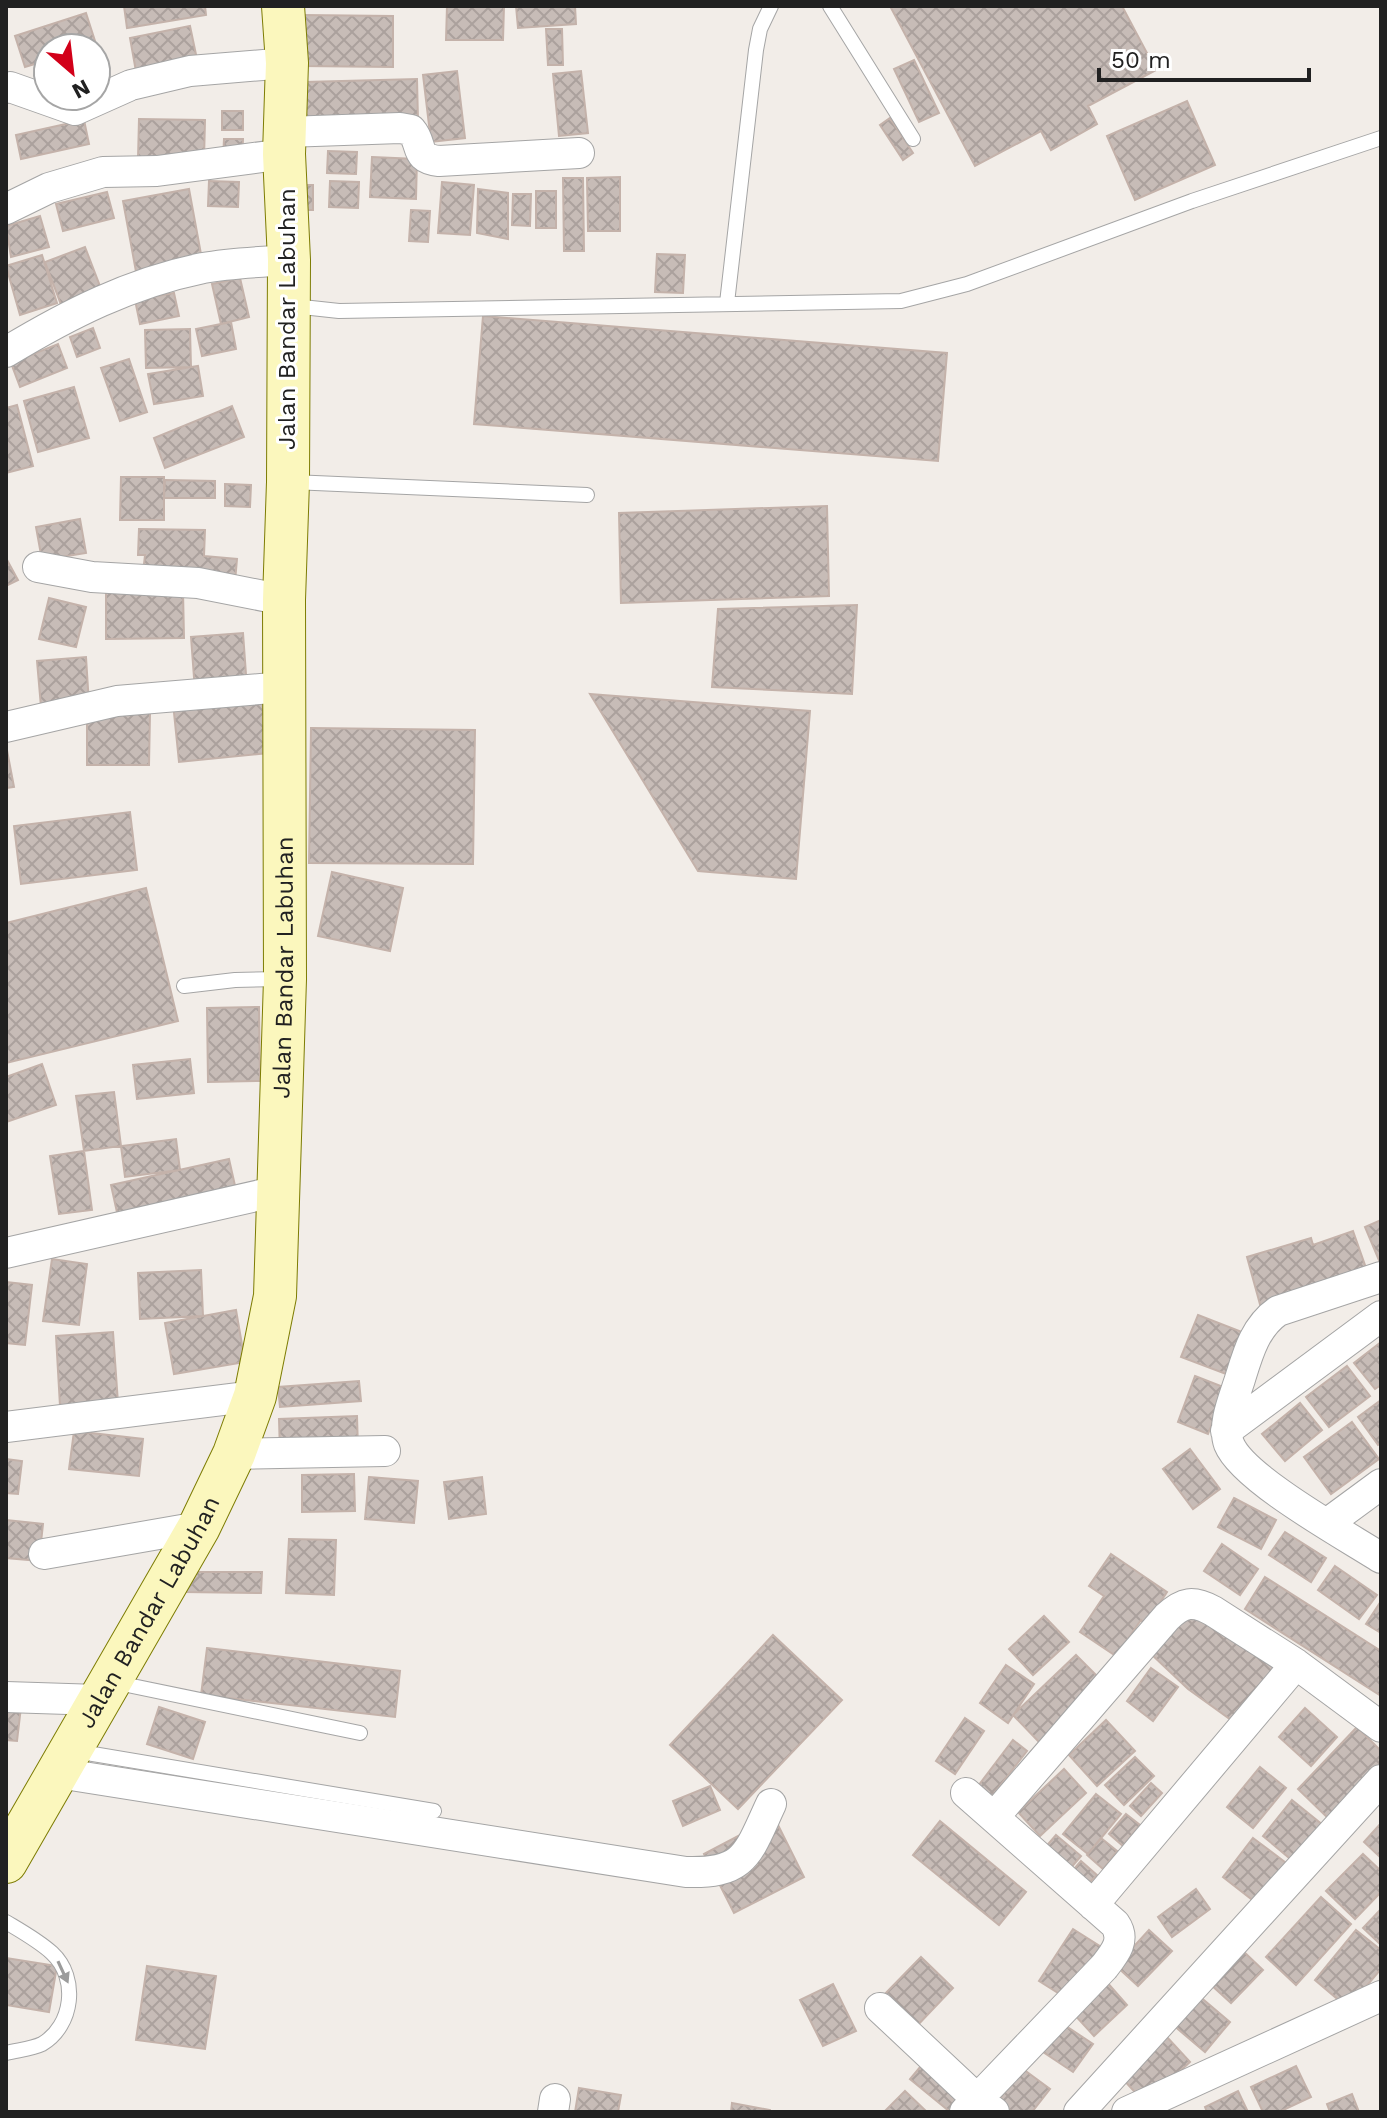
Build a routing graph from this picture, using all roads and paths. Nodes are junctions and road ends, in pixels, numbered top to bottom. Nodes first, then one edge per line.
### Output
1 (283, 6) edge
2 (771, 6) edge
3 (830, 6) edge
4 (287, 63) junction
5 (6, 88) edge
6 (1381, 138) edge
7 (913, 139) dead end
8 (285, 143) junction
9 (579, 153) dead end
10 (6, 209) edge
11 (289, 260) junction
12 (727, 303) junction
13 (287, 306) junction
14 (6, 352) edge
15 (288, 482) junction
16 (587, 495) dead end
17 (38, 567) dead end
18 (284, 600) junction
19 (284, 687) junction
20 (6, 727) edge
21 (285, 979) junction
22 (184, 986) dead end
23 (278, 1191) junction
24 (6, 1253) edge
25 (1381, 1277) edge
26 (1381, 1316) edge
27 (255, 1396) junction
28 (6, 1427) edge
29 (1226, 1431) junction
30 (385, 1451) dead end
31 (234, 1454) junction
32 (1381, 1484) edge
33 (1328, 1523) junction
34 (199, 1527) junction
35 (44, 1554) dead end
36 (1381, 1558) edge
37 (1296, 1664) junction
38 (105, 1691) junction
39 (6, 1697) edge
40 (1381, 1727) edge
41 (360, 1733) dead end
42 (64, 1762) junction
43 (1381, 1780) edge
44 (966, 1793) dead end
45 (771, 1804) dead end
46 (434, 1811) dead end
47 (994, 1817) junction
48 (12, 1840) edge
49 (1093, 1905) junction
50 (6, 1922) edge
51 (1381, 1982) edge
52 (1371, 2000) edge
53 (880, 2008) dead end
54 (6, 2053) edge
55 (979, 2108) edge
56 (1079, 2112) edge
57 (1127, 2112) edge

1 - 4 main road, Jalan Bandar Labuhan
2 - 12 lane
3 - 7 lane
4 - 5 street
4 - 8 main road, Jalan Bandar Labuhan
6 - 12 lane
8 - 9 street
8 - 10 street
8 - 11 main road, Jalan Bandar Labuhan
11 - 13 main road, Jalan Bandar Labuhan
11 - 14 street
12 - 13 lane
13 - 15 main road, Jalan Bandar Labuhan
15 - 16 lane
15 - 18 main road, Jalan Bandar Labuhan
17 - 18 street
18 - 19 main road, Jalan Bandar Labuhan
19 - 20 street
19 - 21 main road, Jalan Bandar Labuhan
21 - 22 lane
21 - 23 main road, Jalan Bandar Labuhan
23 - 24 street
23 - 27 main road, Jalan Bandar Labuhan
25 - 29 street
26 - 29 street
27 - 28 street
27 - 31 main road, Jalan Bandar Labuhan
29 - 33 street
30 - 31 street
31 - 34 main road, Jalan Bandar Labuhan
32 - 33 street
33 - 36 street
34 - 35 street
34 - 38 main road, Jalan Bandar Labuhan
37 - 40 street
37 - 47 street
37 - 49 street
38 - 39 street
38 - 41 lane
38 - 42 main road, Jalan Bandar Labuhan
42 - 45 street
42 - 46 lane
42 - 48 main road, Jalan Bandar Labuhan
43 - 56 street
44 - 47 street
47 - 49 street
49 - 55 street
50 -> 54 lane
51 - 52 street
52 - 57 street
53 - 55 street

